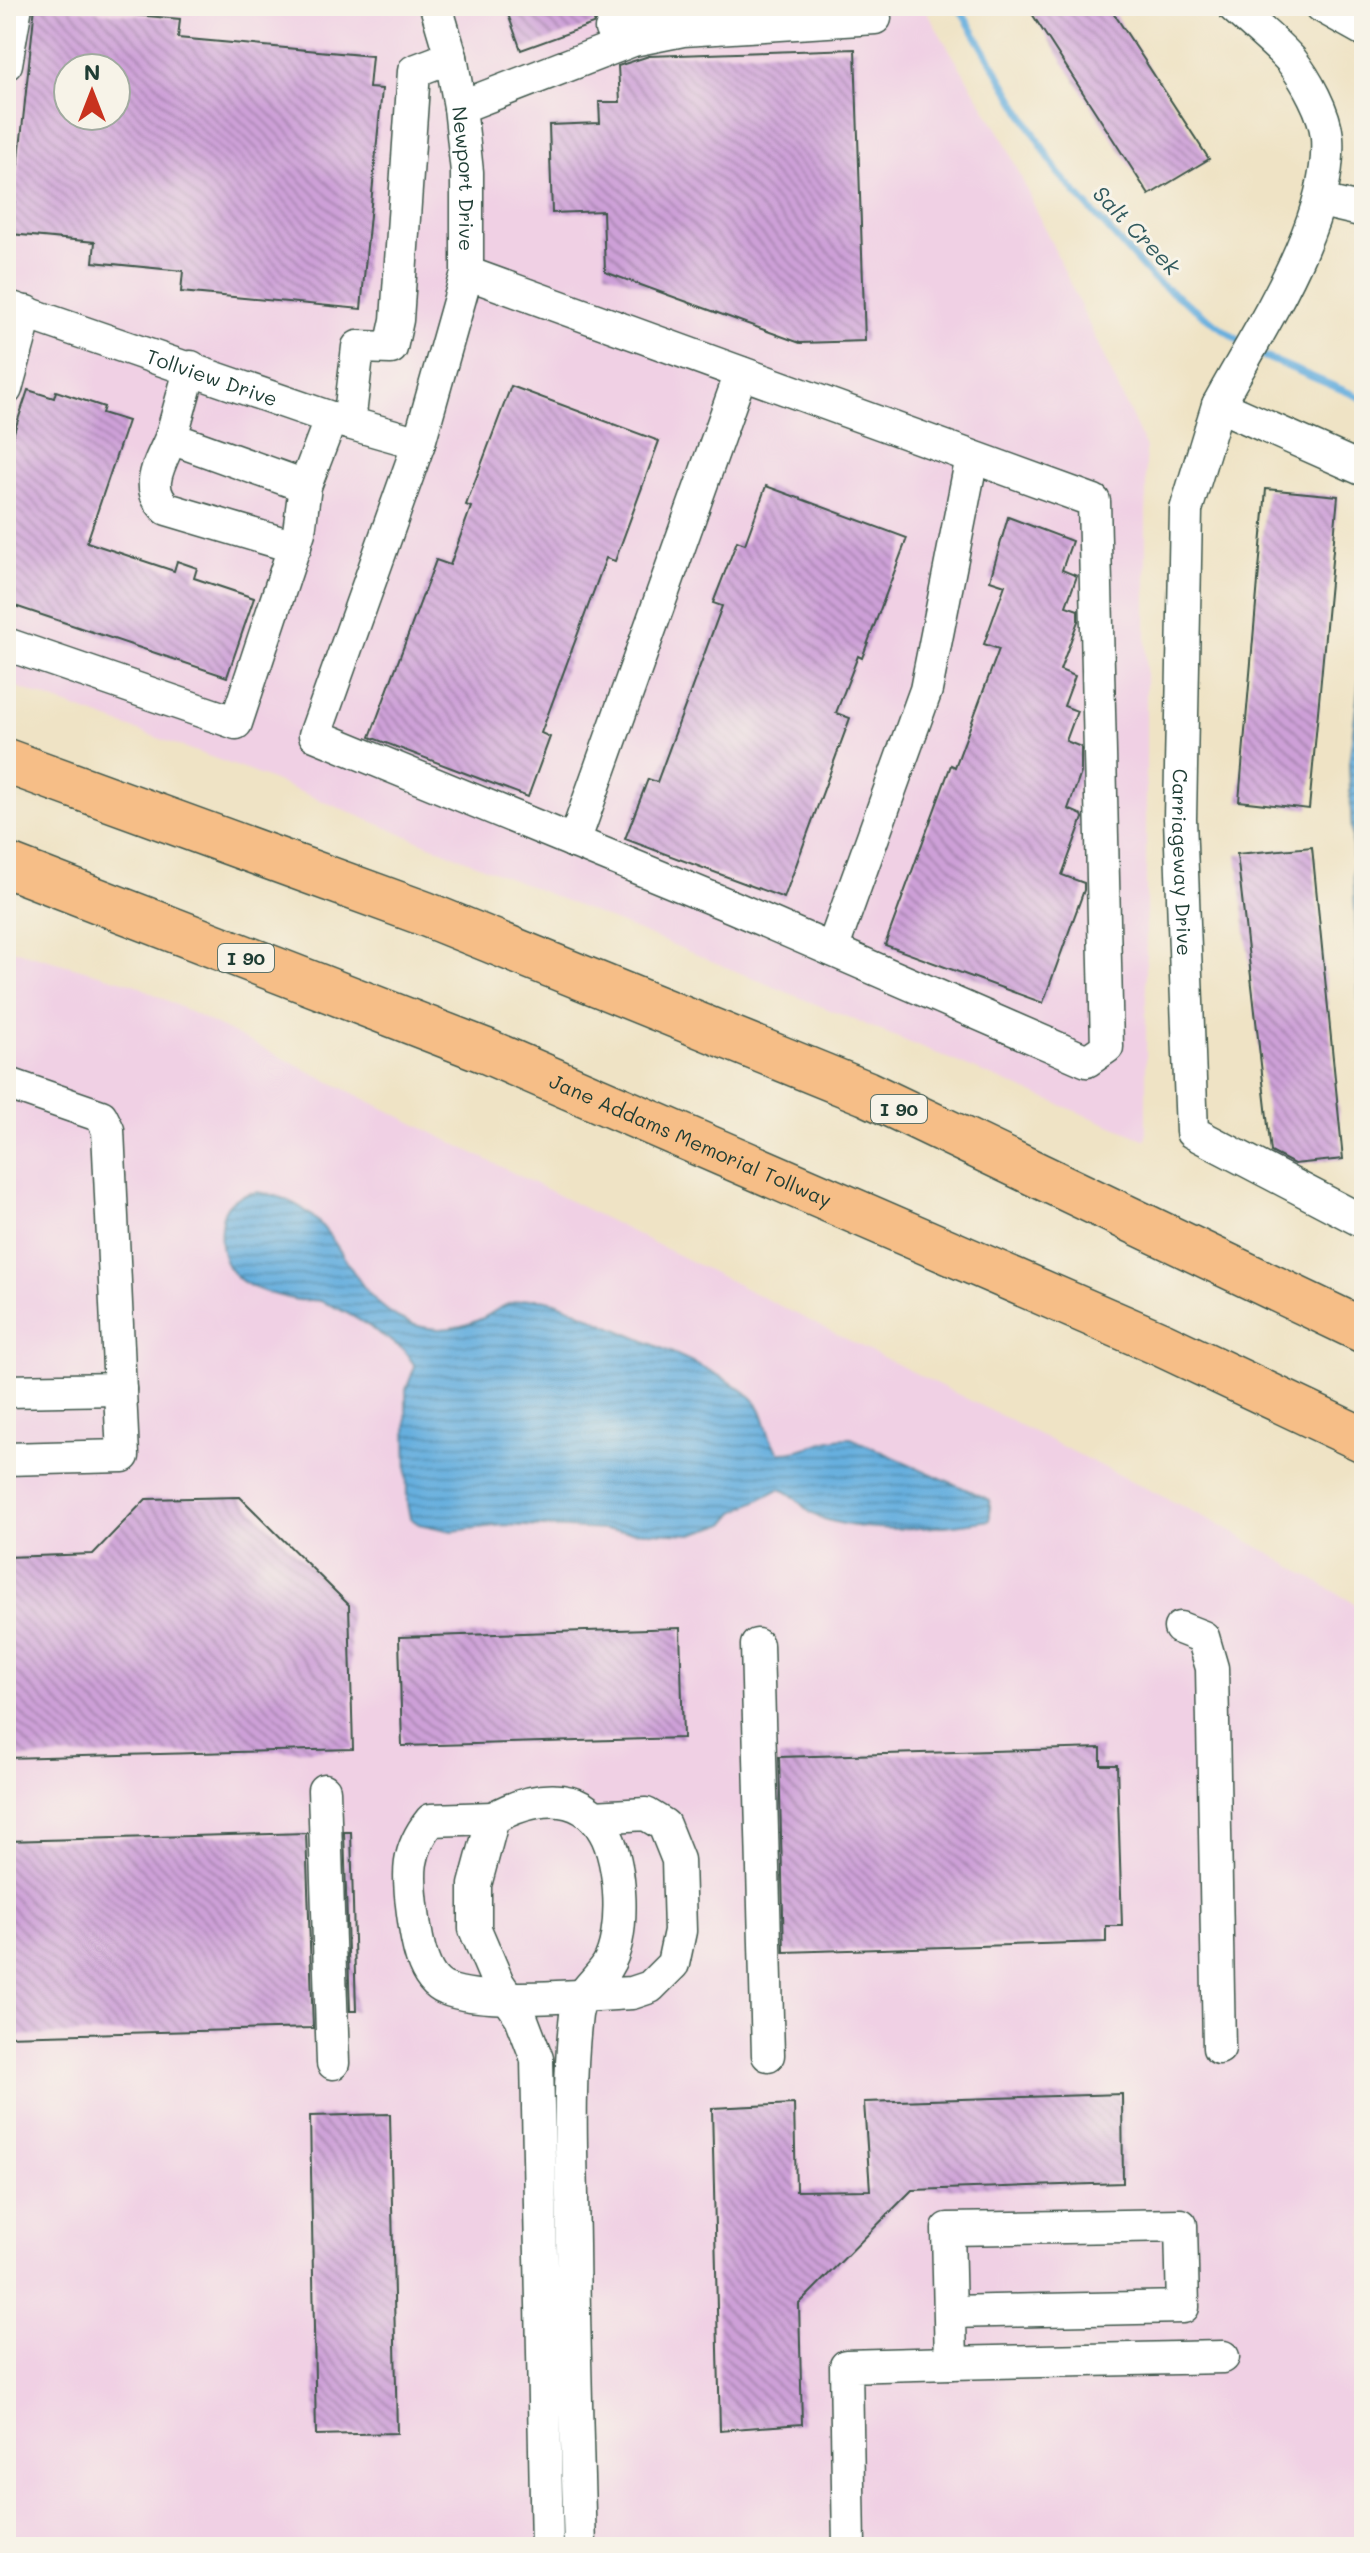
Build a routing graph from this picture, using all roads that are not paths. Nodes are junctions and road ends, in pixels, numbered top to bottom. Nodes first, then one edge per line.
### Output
1 (16, 6) edge
2 (436, 6) edge
3 (671, 6) edge
4 (1233, 6) edge
5 (1321, 6) edge
6 (875, 18) dead end
7 (1364, 30) edge
8 (6, 64) edge
9 (456, 83) junction
10 (1321, 201) junction
11 (1364, 211) edge
12 (467, 273) junction
13 (16, 309) edge
14 (191, 367) junction
15 (741, 373) junction
16 (6, 389) edge
17 (1218, 405) junction
18 (340, 420) junction
19 (171, 438) junction
20 (419, 443) junction
21 (972, 457) junction
22 (1364, 470) edge
23 (305, 486) junction
24 (295, 547) junction
25 (6, 644) edge
26 (6, 761) edge
27 (574, 842) junction
28 (6, 865) edge
29 (832, 950) junction
30 (6, 1083) edge
31 (1364, 1222) edge
32 (1364, 1331) edge
33 (120, 1389) junction
34 (6, 1391) edge
35 (1364, 1440) edge
36 (6, 1459) edge
37 (1180, 1628) dead end
38 (757, 1645) dead end
39 (324, 1790) dead end
40 (594, 1817) junction
41 (493, 1818) junction
42 (583, 1995) junction
43 (507, 1997) junction
44 (1219, 2048) dead end
45 (768, 2055) dead end
46 (333, 2063) dead end
47 (950, 2312) junction
48 (1223, 2357) dead end
49 (951, 2363) junction
50 (547, 2547) edge
51 (580, 2547) edge
52 (849, 2547) edge

1 - 8 street
2 - 9 street, Newport Drive
3 - 9 street
4 - 10 street, Carriageway Drive
5 - 7 street
6 - 9 street
9 - 12 street, Newport Drive
9 - 18 street
10 - 11 street
10 - 17 street, Carriageway Drive
12 - 15 street
12 - 20 street, Newport Drive
13 - 14 street, Tollview Drive
13 - 16 street
14 - 18 street, Tollview Drive
14 - 19 street
15 - 21 street
15 - 27 street
17 - 22 street
17 - 31 street, Carriageway Drive
18 - 20 street, Tollview Drive
18 - 23 street
19 - 23 street
19 - 24 street
20 - 27 street, Newport Drive
21 - 29 street
21 - 29 street
23 - 24 street
24 - 25 street
26 - 32 highway, I 90
27 - 29 street
28 - 35 highway, Jane Addams Memorial Tollway / I 90
30 - 33 street
33 - 34 street
33 - 36 street
37 - 44 street
38 - 45 street
39 - 46 street
40 - 41 street
40 - 42 street
40 - 42 street
41 - 43 street
41 - 43 street
42 - 43 street
42 - 51 street
43 - 50 street
47 - 47 street
47 - 49 street
48 - 49 street
49 - 52 street

